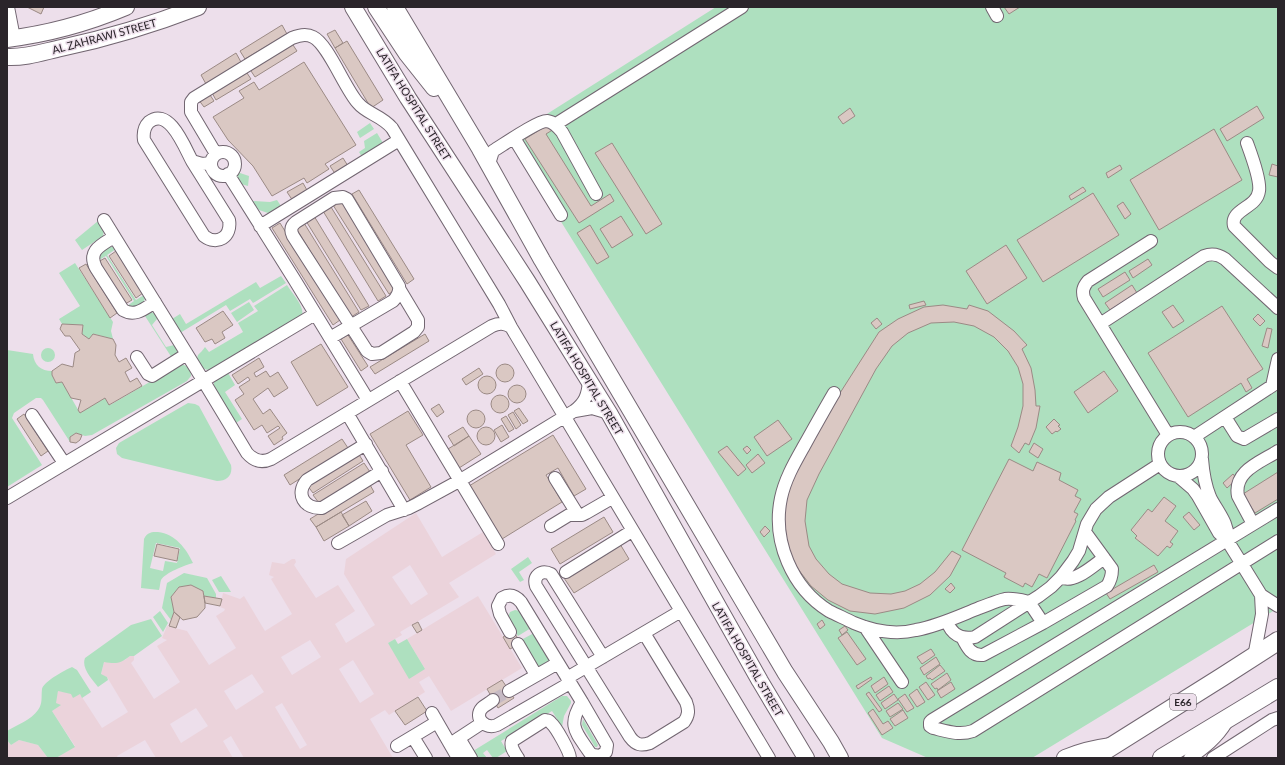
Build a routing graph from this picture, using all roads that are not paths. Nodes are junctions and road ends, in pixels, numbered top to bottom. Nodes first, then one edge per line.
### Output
1 (8, 7) edge
2 (126, 7) edge
3 (180, 7) edge
4 (198, 7) edge
5 (344, 7) edge
6 (353, 7) edge
7 (376, 7) edge
8 (394, 7) edge
9 (742, 7) edge
10 (165, 20) junction
11 (372, 38) junction
12 (11, 39) edge
13 (7, 57) edge
14 (461, 117) junction
15 (556, 124) junction
16 (514, 138) junction
17 (399, 140) junction
18 (1247, 143) dead end
19 (487, 154) junction
20 (192, 161) junction
21 (218, 166) junction
22 (212, 194) junction
23 (596, 194) dead end
24 (561, 215) dead end
25 (104, 220) dead end
26 (260, 226) junction
27 (114, 237) junction
28 (1151, 241) dead end
29 (1278, 268) edge
30 (400, 290) junction
31 (155, 302) junction
32 (1278, 308) edge
33 (315, 314) junction
34 (1100, 324) junction
35 (351, 325) junction
36 (510, 327) junction
37 (330, 338) junction
38 (187, 354) junction
39 (137, 357) dead end
40 (1278, 359) edge
41 (204, 380) junction
42 (400, 381) junction
43 (589, 381) junction
44 (1275, 384) edge
45 (834, 393) dead end
46 (368, 400) junction
47 (347, 413) junction
48 (609, 413) junction
49 (569, 414) junction
50 (32, 415) dead end
51 (1225, 417) junction
52 (1278, 419) edge
53 (1168, 435) junction
54 (1194, 437) junction
55 (366, 444) junction
56 (1278, 451) edge
57 (1202, 459) junction
58 (64, 463) junction
59 (1160, 464) junction
60 (382, 471) junction
61 (1179, 477) junction
62 (555, 478) dead end
63 (459, 481) junction
64 (7, 498) edge
65 (612, 498) junction
66 (1278, 509) edge
67 (404, 510) junction
68 (578, 515) junction
69 (1253, 524) junction
70 (551, 526) dead end
71 (632, 531) junction
72 (1085, 532) junction
73 (1227, 540) junction
74 (1278, 541) edge
75 (338, 544) dead end
76 (498, 544) dead end
77 (1104, 558) junction
78 (1241, 563) junction
79 (566, 572) dead end
80 (1061, 577) junction
81 (1261, 595) junction
82 (1029, 602) junction
83 (1278, 606) edge
84 (681, 611) junction
85 (947, 621) junction
86 (1043, 623) junction
87 (865, 627) junction
88 (510, 632) dead end
89 (644, 633) junction
90 (962, 637) junction
91 (1278, 641) edge
92 (518, 644) dead end
93 (603, 657) junction
94 (1254, 657) junction
95 (558, 663) junction
96 (586, 667) junction
97 (784, 672) junction
98 (536, 675) junction
99 (569, 680) junction
100 (760, 681) junction
101 (902, 682) dead end
102 (1278, 688) edge
103 (509, 691) tunnel mouth
104 (493, 700) tunnel mouth
105 (582, 702) dead end
106 (1229, 717) junction
107 (1278, 718) edge
108 (482, 723) junction
109 (413, 737) junction
110 (454, 741) junction
111 (397, 746) dead end
112 (1112, 746) junction
113 (512, 756) edge
114 (426, 758) edge
115 (458, 758) edge
116 (471, 758) edge
117 (570, 758) edge
118 (769, 758) edge
119 (806, 758) edge
120 (840, 758) edge
121 (1065, 758) edge
122 (1092, 758) edge
123 (1162, 758) edge
124 (1190, 758) edge
125 (1213, 758) edge

1 - 12 street
2 - 12 main road, AL ZAHRAWI STREET
3 - 10 main road
4 - 10 main road, AL ZAHRAWI STREET
5 - 11 main road
6 - 11 main road, LATIFA HOSPITAL STREET
7 - 14 main road
8 - 14 main road, LATIFA HOSPITAL STREET
9 - 15 street
10 - 13 main road, AL ZAHRAWI STREET
11 - 43 main road, LATIFA HOSPITAL STREET
14 - 19 main road, LATIFA HOSPITAL STREET
15 - 16 street
15 - 23 street
16 - 19 street
16 - 24 street
17 - 21 street
17 - 26 street
17 - 36 street
18 - 29 street
19 - 97 main road, LATIFA HOSPITAL STREET
20 - 21 street
20 - 22 street
20 - 22 street
21 - 22 street
21 - 26 street
25 - 27 street
26 - 33 street
27 - 31 street
27 - 31 street
28 - 34 street
30 - 35 street
30 - 35 street
30 - 35 street
31 - 38 street
32 - 34 street
33 - 37 street
33 - 41 street
34 - 53 street
35 - 37 street
36 - 42 street
36 - 49 street
37 - 46 street
38 - 39 street
38 - 41 street
40 - 44 street
41 - 47 street
41 - 58 street
42 - 46 street
42 - 63 street
43 - 48 main road, LATIFA HOSPITAL STREET
43 - 49 street
44 - 51 street
45 - 87 street
46 - 47 street
47 - 55 street
48 - 49 street
48 - 100 main road, LATIFA HOSPITAL STREET
49 - 63 street
49 - 65 street
50 - 58 street
51 - 52 street
51 - 54 street
53 - 54 street
53 - 59 street
54 - 57 street
55 - 60 street
55 - 60 street
56 - 69 street
57 - 61 street
57 - 73 street
58 - 64 street
59 - 61 street
59 - 72 street
60 - 67 street
61 - 73 street
62 - 68 street
63 - 67 street
63 - 76 street
65 - 68 street
65 - 71 street
66 - 69 street
67 - 75 street
68 - 70 street
69 - 73 street
71 - 79 street
71 - 84 street
72 - 77 street
72 - 80 street
73 - 78 street
73 - 78 street
74 - 78 street
77 - 80 street
77 - 86 street
78 - 81 street
80 - 82 street
81 - 83 street
81 - 94 street
82 - 85 street
82 - 86 street
82 - 90 street
84 - 89 street
84 - 118 street
85 - 87 street
85 - 90 street
86 - 90 street
87 - 101 street
88 - 95 street
89 - 93 street
89 - 96 street
91 - 94 highway, E66
92 - 98 street
93 - 96 street
93 - 96 street
94 - 112 highway, E66
95 - 98 street
95 - 99 street
96 - 99 street
97 - 100 main road
97 - 120 main road, LATIFA HOSPITAL STREET
98 - 103 street
99 - 105 street
99 - 108 street
100 - 119 main road, LATIFA HOSPITAL STREET
102 - 106 highway
104 - 108 street
106 - 123 highway
106 - 124 street
107 - 125 street
108 - 110 street
109 - 110 street
109 - 111 street
109 - 114 street
110 - 115 street
110 - 116 street
112 - 121 main road
112 - 122 highway, E66
113 - 117 street

